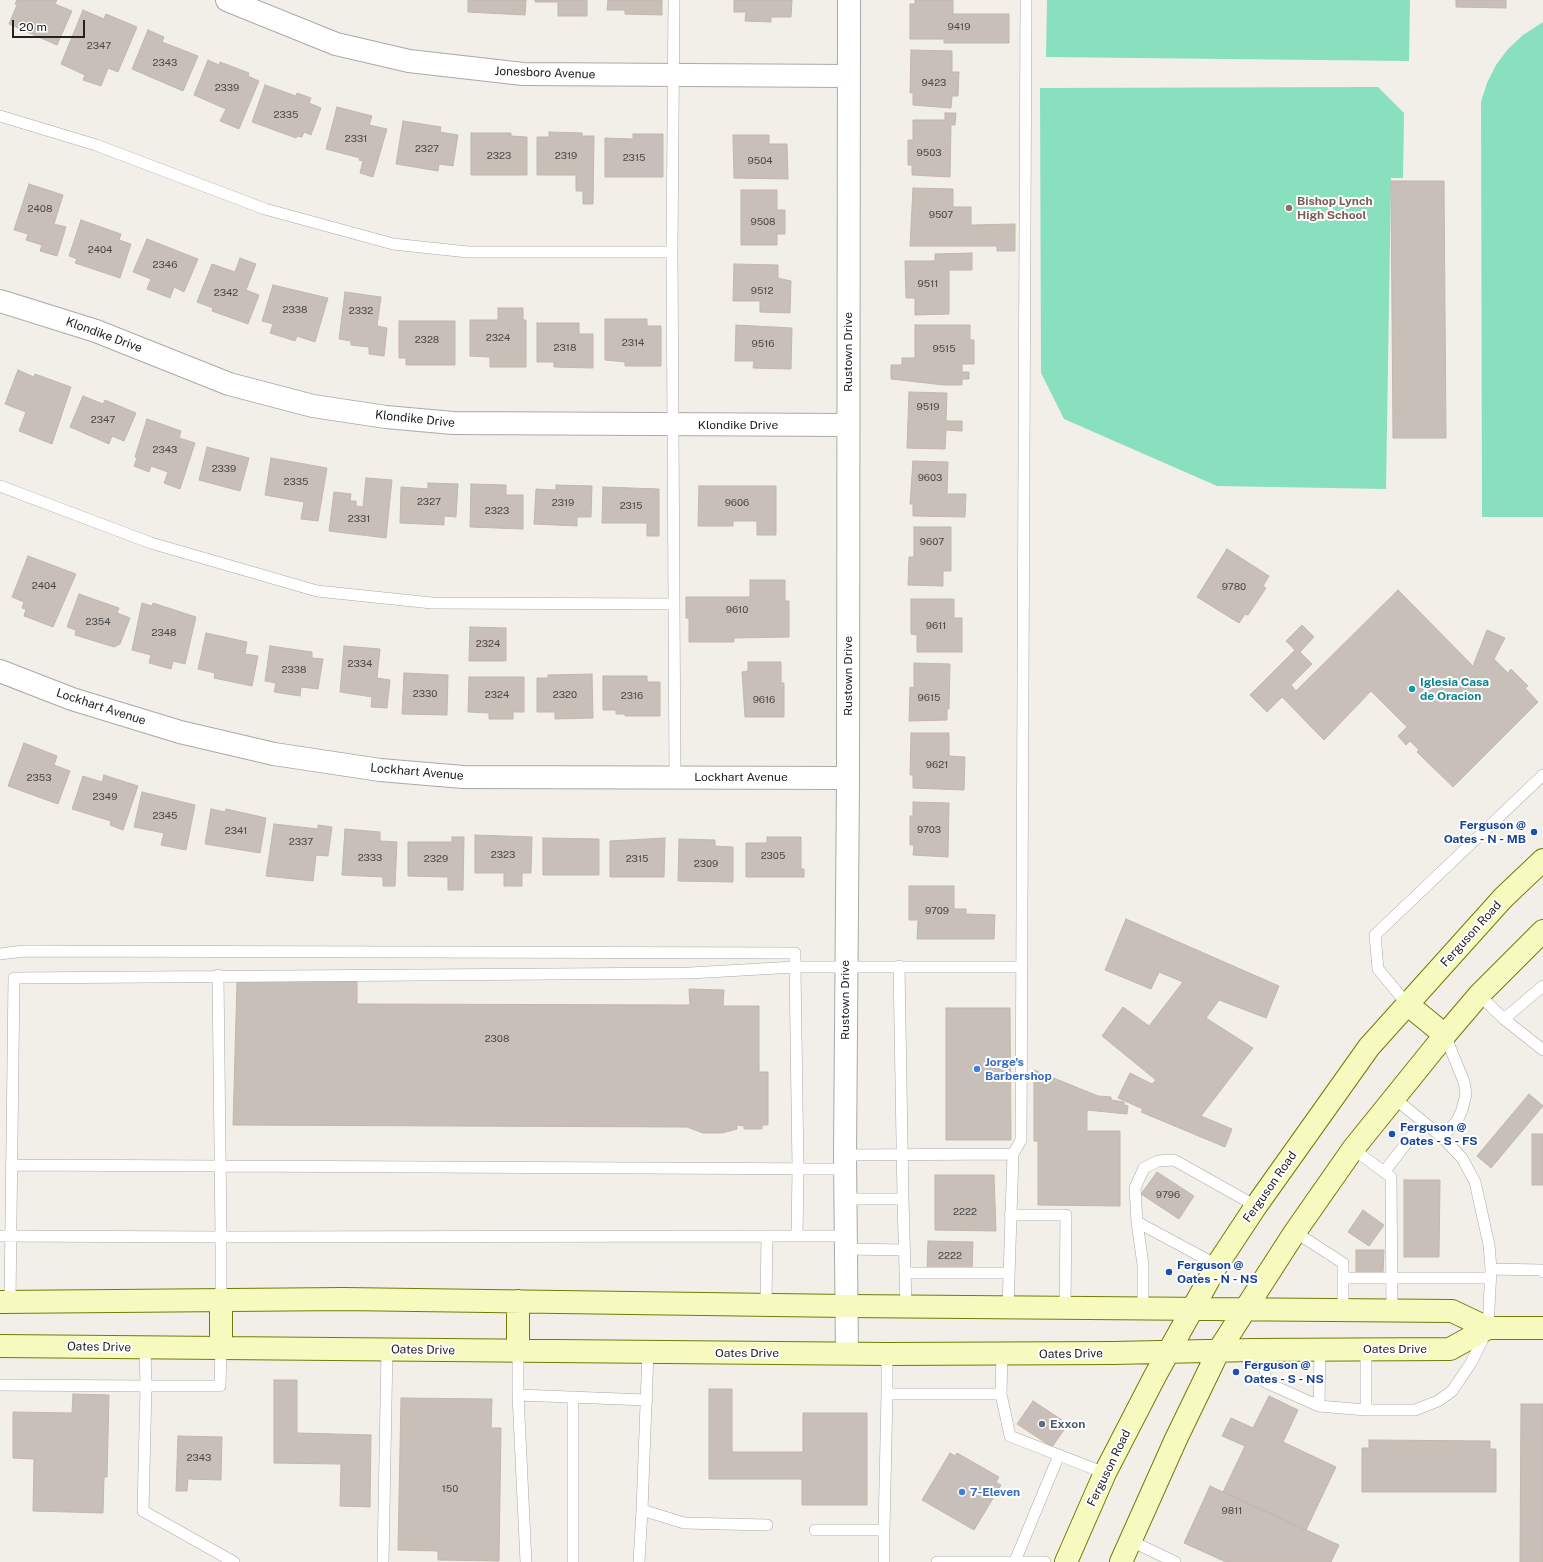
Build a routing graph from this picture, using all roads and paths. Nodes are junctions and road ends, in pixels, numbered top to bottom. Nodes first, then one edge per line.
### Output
1 (227, 0) edge
2 (674, 0) edge
3 (849, 0) edge
4 (1026, 0) edge
5 (673, 76) junction
6 (849, 76) junction
7 (0, 116) edge
8 (672, 252) junction
9 (0, 301) edge
10 (673, 424) junction
11 (848, 425) junction
12 (0, 486) edge
13 (673, 604) junction
14 (0, 670) edge
15 (1543, 775) edge
16 (675, 777) junction
17 (848, 778) junction
18 (1543, 860) edge
19 (1543, 931) edge
20 (0, 954) edge
21 (846, 966) junction
22 (899, 966) junction
23 (795, 967) junction
24 (1020, 967) junction
25 (218, 975) junction
26 (1543, 986) edge
27 (1479, 995) junction
28 (1407, 1004) junction
29 (1504, 1019) junction
30 (1444, 1035) junction
31 (1543, 1050) edge
32 (1394, 1098) junction
33 (1423, 1122) junction
34 (1442, 1137) junction
35 (1353, 1149) junction
36 (903, 1154) junction
37 (1013, 1154) junction
38 (845, 1162) junction
39 (11, 1165) junction
40 (220, 1165) junction
41 (798, 1169) junction
42 (1384, 1172) junction
43 (845, 1199) junction
44 (903, 1199) junction
45 (1256, 1206) junction
46 (1010, 1215) junction
47 (1137, 1222) junction
48 (1295, 1232) junction
49 (5, 1236) edge
50 (767, 1236) junction
51 (797, 1236) junction
52 (221, 1237) junction
53 (845, 1243) junction
54 (904, 1250) junction
55 (1217, 1265) junction
56 (1543, 1272) edge
57 (906, 1273) junction
58 (1008, 1273) junction
59 (1491, 1274) junction
60 (1343, 1278) junction
61 (1392, 1279) junction
62 (221, 1299) junction
63 (518, 1301) junction
64 (5, 1302) edge
65 (766, 1305) junction
66 (846, 1306) junction
67 (906, 1306) junction
68 (1008, 1308) junction
69 (1065, 1308) junction
70 (1142, 1309) junction
71 (1192, 1310) junction
72 (1244, 1310) junction
73 (1343, 1310) junction
74 (1392, 1312) junction
75 (1488, 1328) junction
76 (1543, 1328) edge
77 (0, 1346) edge
78 (145, 1347) junction
79 (221, 1348) junction
80 (387, 1349) junction
81 (1320, 1349) junction
82 (1366, 1349) junction
83 (518, 1350) junction
84 (1219, 1350) junction
85 (1265, 1350) junction
86 (1168, 1351) junction
87 (648, 1352) junction
88 (847, 1353) junction
89 (887, 1354) junction
90 (1002, 1354) junction
91 (0, 1385) edge
92 (146, 1386) junction
93 (887, 1394) junction
94 (1001, 1394) junction
95 (518, 1395) junction
96 (573, 1397) junction
97 (647, 1400) junction
98 (1319, 1406) junction
99 (1366, 1410) junction
100 (1059, 1455) junction
101 (1105, 1473) junction
102 (642, 1510) junction
103 (767, 1525) dead end
104 (815, 1530) dead end
105 (884, 1530) junction
106 (1129, 1540) junction
107 (220, 1558) edge
108 (1015, 1561) junction
109 (234, 1562) edge
110 (383, 1562) edge
111 (526, 1562) edge
112 (573, 1562) edge
113 (639, 1562) edge
114 (884, 1562) edge
115 (938, 1562) edge
116 (1045, 1562) edge
117 (1066, 1562) edge
118 (1121, 1562) edge
119 (1175, 1562) edge

1 - 5 street, Jonesboro Avenue
2 - 5 lane
3 - 6 street, Rustown Drive
4 - 24 lane
5 - 6 street, Jonesboro Avenue
5 - 8 lane
6 - 11 street, Rustown Drive
7 - 8 lane
8 - 10 lane
9 - 10 street, Klondike Drive
10 - 11 street, Klondike Drive
10 - 13 lane
11 - 17 street, Rustown Drive
12 - 13 lane
13 - 16 lane
14 - 16 street, Lockhart Avenue
15 - 28 lane
16 - 17 street, Lockhart Avenue
17 - 21 street, Rustown Drive
18 - 28 main road, Ferguson Road
19 - 27 main road
20 - 23 lane
21 - 22 lane
21 - 23 lane
21 - 38 street, Rustown Drive
22 - 24 lane
22 - 36 lane
23 - 25 lane
23 - 41 lane
24 - 37 lane
25 - 39 lane
25 - 40 lane
26 - 29 lane
27 - 29 lane
27 - 30 main road
28 - 30 main road
28 - 45 main road, Ferguson Road
29 - 31 lane
30 - 32 main road
30 - 34 lane
32 - 33 lane
32 - 35 main road
33 - 34 lane
33 - 42 lane
34 - 59 lane
35 - 42 lane
35 - 48 main road
36 - 37 lane
36 - 38 lane
36 - 44 lane
37 - 46 lane
38 - 41 lane
38 - 43 street, Rustown Drive
39 - 40 lane
39 - 49 lane
40 - 41 lane
40 - 52 lane
41 - 51 lane
42 - 61 lane
43 - 44 lane
43 - 53 street, Rustown Drive
44 - 54 lane
45 - 47 lane
45 - 55 main road, Ferguson Road
46 - 58 lane
46 - 69 lane
47 - 55 lane
47 - 70 lane
48 - 60 lane
48 - 72 main road
49 - 52 lane
49 - 64 lane
50 - 51 lane
50 - 52 lane
50 - 65 lane
51 - 53 lane
52 - 62 lane
53 - 54 lane
53 - 66 street, Rustown Drive
54 - 57 lane
55 - 71 main road, Ferguson Road
56 - 59 lane
57 - 58 lane
57 - 67 lane
58 - 68 lane
59 - 61 lane
59 - 75 lane
60 - 61 lane
60 - 73 lane
61 - 74 lane
62 - 63 main road, Oates Drive
62 - 64 main road, Oates Drive
62 - 79 main road
63 - 65 main road, Oates Drive
63 - 83 main road
65 - 66 main road, Oates Drive
66 - 67 main road, Oates Drive
66 - 88 street, Rustown Drive
67 - 68 main road, Oates Drive
68 - 69 main road, Oates Drive
69 - 70 main road, Oates Drive
70 - 71 main road, Oates Drive
71 - 72 main road, Oates Drive
71 - 86 main road, Ferguson Road
72 - 73 main road, Oates Drive
72 - 84 main road
73 - 74 main road, Oates Drive
74 - 75 main road, Oates Drive
75 - 76 main road, Oates Drive
75 - 82 main road, Oates Drive
75 - 99 lane
77 - 78 main road, Oates Drive
78 - 79 main road, Oates Drive
78 - 92 lane
79 - 80 main road, Oates Drive
79 - 92 lane
80 - 83 main road, Oates Drive
80 - 110 lane
81 - 82 main road, Oates Drive
81 - 85 main road, Oates Drive
81 - 98 lane
82 - 99 lane
83 - 87 main road, Oates Drive
83 - 95 lane
84 - 85 main road, Oates Drive
84 - 86 main road, Oates Drive
84 - 106 main road
85 - 98 lane
86 - 90 main road, Oates Drive
86 - 101 main road, Ferguson Road
87 - 88 main road, Oates Drive
87 - 97 lane
88 - 89 main road, Oates Drive
89 - 90 main road, Oates Drive
89 - 93 lane
90 - 94 lane
91 - 92 lane
92 - 107 lane
93 - 94 lane
93 - 105 lane
94 - 100 lane
95 - 96 lane
95 - 111 lane
96 - 97 lane
96 - 112 lane
97 - 102 lane
98 - 99 lane
100 - 101 lane
100 - 108 lane
101 - 117 main road, Ferguson Road
102 - 103 lane
102 - 113 lane
104 - 105 lane
105 - 114 lane
106 - 118 main road
106 - 119 lane
107 - 109 lane
108 - 115 lane
108 - 116 lane

